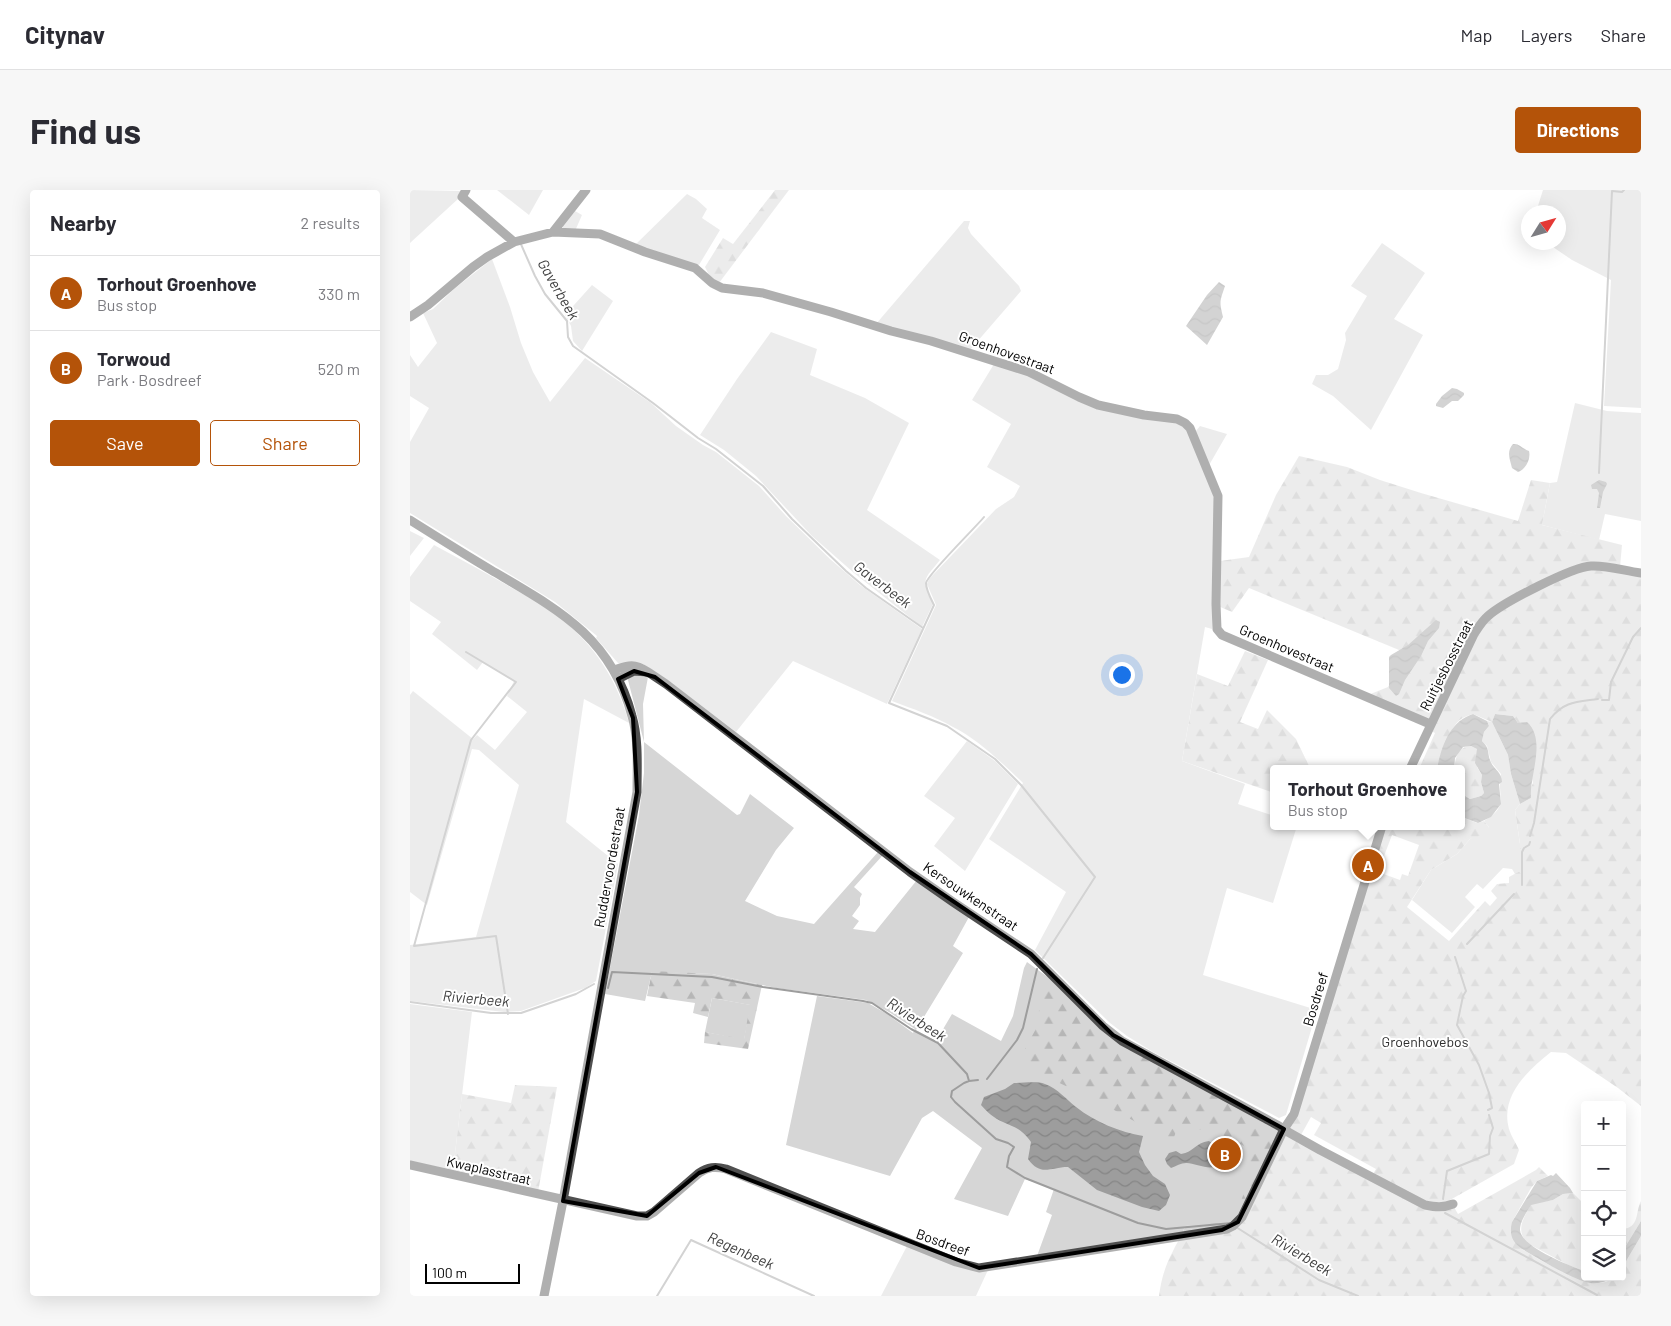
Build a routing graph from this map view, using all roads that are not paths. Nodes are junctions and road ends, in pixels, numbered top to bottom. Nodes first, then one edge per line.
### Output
1 (466, 190) edge
2 (586, 190) edge
3 (552, 232) junction
4 (514, 242) junction
5 (410, 317) edge
6 (410, 520) edge
7 (410, 526) edge
8 (433, 535) junction
9 (1641, 573) edge
10 (614, 670) junction
11 (648, 672) junction
12 (618, 679) junction
13 (1430, 724) junction
14 (1412, 765) edge
15 (1381, 830) edge
16 (1284, 1130) junction
17 (410, 1165) edge
18 (563, 1201) junction
19 (1453, 1204) dead end
20 (544, 1296) edge

1 - 4 street
2 - 3 street
3 - 4 street, Groenhovestraat
3 - 13 street, Groenhovestraat
4 - 5 street, Groenhovestraat
6 - 8 street, Ruddervoordestraat
7 - 8 street, Ruddervoordestraat
8 - 10 street, Ruddervoordestraat
9 - 13 street, Ruitjesbosstraat
10 - 11 street
10 - 12 street, Ruddervoordestraat
11 - 12 street
11 - 16 street, Kersouwkenstraat
12 - 18 street, Ruddervoordestraat
13 - 14 street, Ruitjesbosstraat
15 - 16 street, Bosdreef
16 - 18 street, Bosdreef
16 - 19 street
17 - 18 street, Kwaplasstraat
18 - 20 street, Ruddervoordestraat

